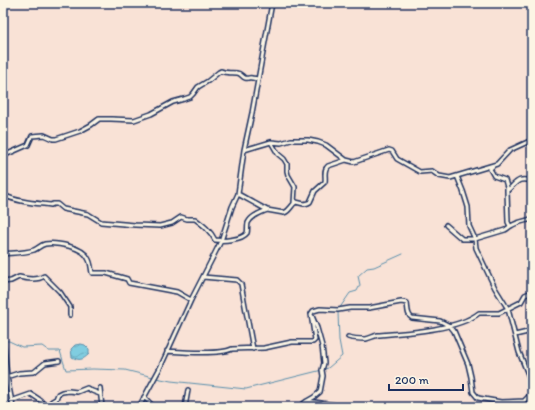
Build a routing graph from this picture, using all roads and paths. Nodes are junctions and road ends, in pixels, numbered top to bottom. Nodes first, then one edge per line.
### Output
1 (272, 3) edge
2 (258, 79) junction
3 (532, 140) edge
4 (271, 142) junction
5 (244, 150) junction
6 (3, 156) edge
7 (346, 160) junction
8 (493, 166) junction
9 (457, 176) junction
10 (532, 181) edge
11 (506, 190) junction
12 (238, 194) junction
13 (3, 195) edge
14 (294, 203) junction
15 (267, 210) junction
16 (532, 219) edge
17 (446, 226) dead end
18 (510, 226) junction
19 (475, 239) junction
20 (220, 241) junction
21 (3, 254) edge
22 (203, 277) junction
23 (3, 282) edge
24 (532, 292) edge
25 (191, 300) junction
26 (508, 309) junction
27 (310, 314) junction
28 (70, 315) dead end
29 (450, 326) junction
30 (532, 331) edge
31 (3, 334) edge
32 (515, 335) junction
33 (348, 337) dead end
34 (4, 341) edge
35 (253, 348) junction
36 (167, 352) junction
37 (59, 361) dead end
38 (7, 377) junction
39 (3, 378) edge
40 (532, 384) edge
41 (100, 388) dead end
42 (188, 390) dead end
43 (532, 393) edge
44 (100, 394) junction
45 (144, 397) junction
46 (11, 401) junction
47 (307, 401) junction
48 (524, 401) junction
49 (12, 407) edge
50 (46, 407) edge
51 (50, 407) edge
52 (102, 407) edge
53 (139, 407) edge
54 (156, 407) edge
55 (185, 407) edge
56 (301, 407) edge
57 (349, 407) edge
58 (518, 407) edge

1 - 2 street
2 - 5 street
2 - 6 street
3 - 8 street
4 - 5 street
4 - 7 street
4 - 14 street
5 - 12 street
7 - 9 street
7 - 14 street
8 - 9 street
8 - 11 street
9 - 19 street
10 - 11 street
11 - 18 street
12 - 15 street
12 - 20 street
13 - 20 street
14 - 15 street
15 - 20 street
16 - 18 street
17 - 19 street
18 - 19 street
19 - 26 street
20 - 22 street
21 - 25 street
22 - 25 street
22 - 35 street
23 - 28 street
24 - 26 street
25 - 36 street
26 - 29 street
26 - 32 street
27 - 29 street
27 - 35 street
27 - 47 street
29 - 33 street
29 - 48 street
30 - 32 street
31 - 34 street
32 - 40 street
34 - 38 street
35 - 36 street
36 - 45 street
37 - 38 street
38 - 39 street
38 - 46 street
41 - 44 street
42 - 55 street
43 - 48 street
44 - 51 street
44 - 52 street
45 - 53 street
45 - 54 street
46 - 49 street
46 - 50 street
47 - 56 street
47 - 57 street
48 - 58 street

